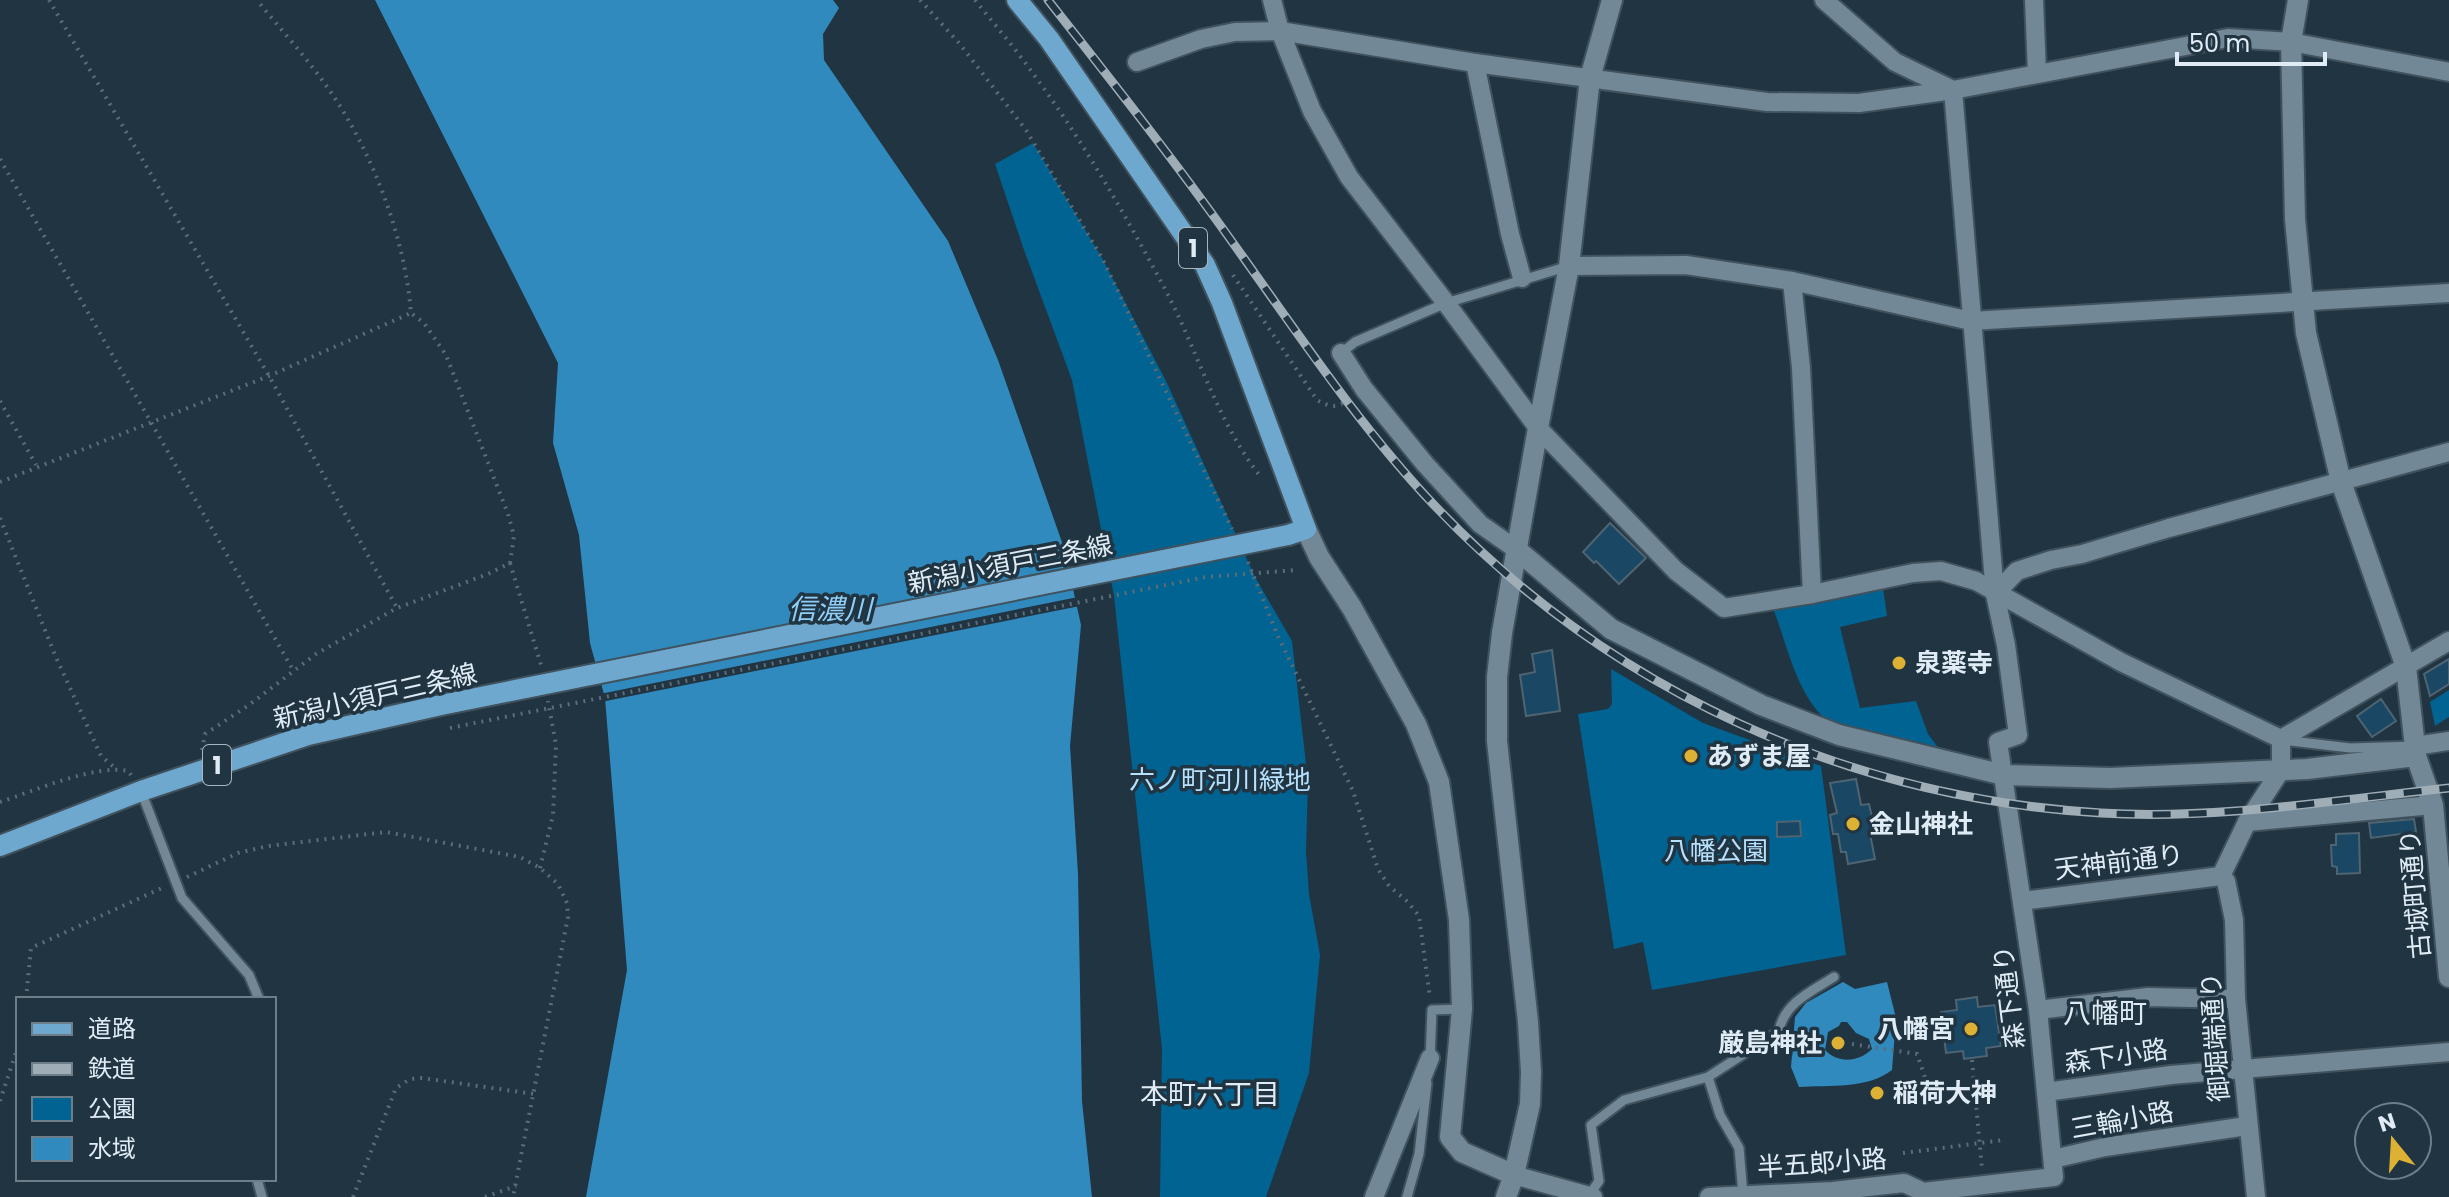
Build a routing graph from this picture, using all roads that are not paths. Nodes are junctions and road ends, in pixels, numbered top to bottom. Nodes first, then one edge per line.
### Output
1 (1017, 0) edge
2 (1272, 0) edge
3 (1612, 0) edge
4 (1824, 0) edge
5 (2034, 0) edge
6 (2298, 0) edge
7 (1280, 31) junction
8 (2291, 42) junction
9 (1137, 62) dead end
10 (1475, 63) junction
11 (2449, 72) edge
12 (2037, 73) junction
13 (1590, 78) junction
14 (1953, 90) junction
15 (1569, 266) junction
16 (1522, 278) junction
17 (1792, 281) junction
18 (2449, 293) edge
19 (2305, 302) junction
20 (1446, 303) junction
21 (1971, 321) junction
22 (1341, 353) joint
23 (1538, 428) junction
24 (2449, 452) edge
25 (2341, 482) junction
26 (1297, 532) junction
27 (1517, 550) junction
28 (1812, 594) junction
29 (1995, 594) junction
30 (2449, 641) edge
31 (2406, 667) junction
32 (2281, 739) junction
33 (2449, 741) edge
34 (2416, 751) junction
35 (2281, 770) junction
36 (2004, 775) junction
37 (141, 791) junction
38 (2437, 805) junction
39 (2247, 822) junction
40 (0, 846) edge
41 (2221, 876) junction
42 (2022, 901) junction
43 (1834, 977) dead end
44 (2449, 977) edge
45 (258, 997) edge
46 (2236, 999) junction
47 (1462, 1009) junction
48 (2038, 1010) junction
49 (2449, 1052) edge
50 (1430, 1058) junction
51 (2242, 1069) junction
52 (1708, 1077) junction
53 (2046, 1092) junction
54 (2247, 1126) junction
55 (2053, 1159) junction
56 (1514, 1175) junction
57 (1984, 1192) edge
58 (1743, 1195) junction
59 (1591, 1196) edge
60 (1374, 1197) edge
61 (1407, 1197) edge
62 (1506, 1197) edge
63 (1709, 1197) edge
64 (2256, 1197) edge

1 - 26 main road, 1
2 - 7 street
3 - 13 street
4 - 14 street
5 - 12 street
6 - 8 street, 古城町通り
7 - 9 street
7 - 10 street
7 - 20 street
8 - 11 street
8 - 12 street
8 - 19 street, 古城町通り
10 - 13 street
10 - 16 street
12 - 14 street
13 - 14 street
13 - 15 street
14 - 21 street
15 - 16 lane
15 - 17 street
15 - 23 street
16 - 20 lane
17 - 21 street
17 - 28 street
18 - 19 street
19 - 21 street
19 - 25 street, 古城町通り
20 - 22 lane
20 - 23 street
21 - 29 street
22 - 27 street
23 - 27 street
23 - 28 street
24 - 25 street
25 - 29 street
25 - 31 street, 古城町通り
26 - 37 main road, 新潟小須戸三条線 / 1, bridge
26 - 47 street
27 - 36 street
27 - 56 street
28 - 29 street
29 - 32 street
29 - 36 street, 森下通り
30 - 31 street
31 - 32 street
31 - 34 street, 古城町通り
32 - 34 lane
32 - 35 street
33 - 34 street
34 - 35 street
34 - 38 street, 古城町通り
35 - 36 street
35 - 39 street
36 - 42 street, 森下通り
37 - 40 main road, 新潟小須戸三条線 / 1
37 - 45 lane
38 - 39 street
38 - 44 street, 古城町通り
39 - 41 street
41 - 42 street, 天神前通り
41 - 46 street, 御堀端通り
42 - 48 street, 森下通り
43 - 52 lane
46 - 48 street
46 - 51 street, 御堀端通り
47 - 50 lane
47 - 56 street
48 - 53 street, 森下通り
49 - 51 street, 森下小路
50 - 60 street
50 - 61 lane
51 - 53 street, 森下小路
51 - 54 street, 御堀端通り
52 - 58 lane
52 - 59 lane
53 - 55 street, 森下通り
54 - 55 street, 三輪小路
54 - 64 street, 御堀端通り
55 - 57 street
56 - 59 street
56 - 62 street
57 - 58 street, 半五郎小路
58 - 63 street, 半五郎小路

